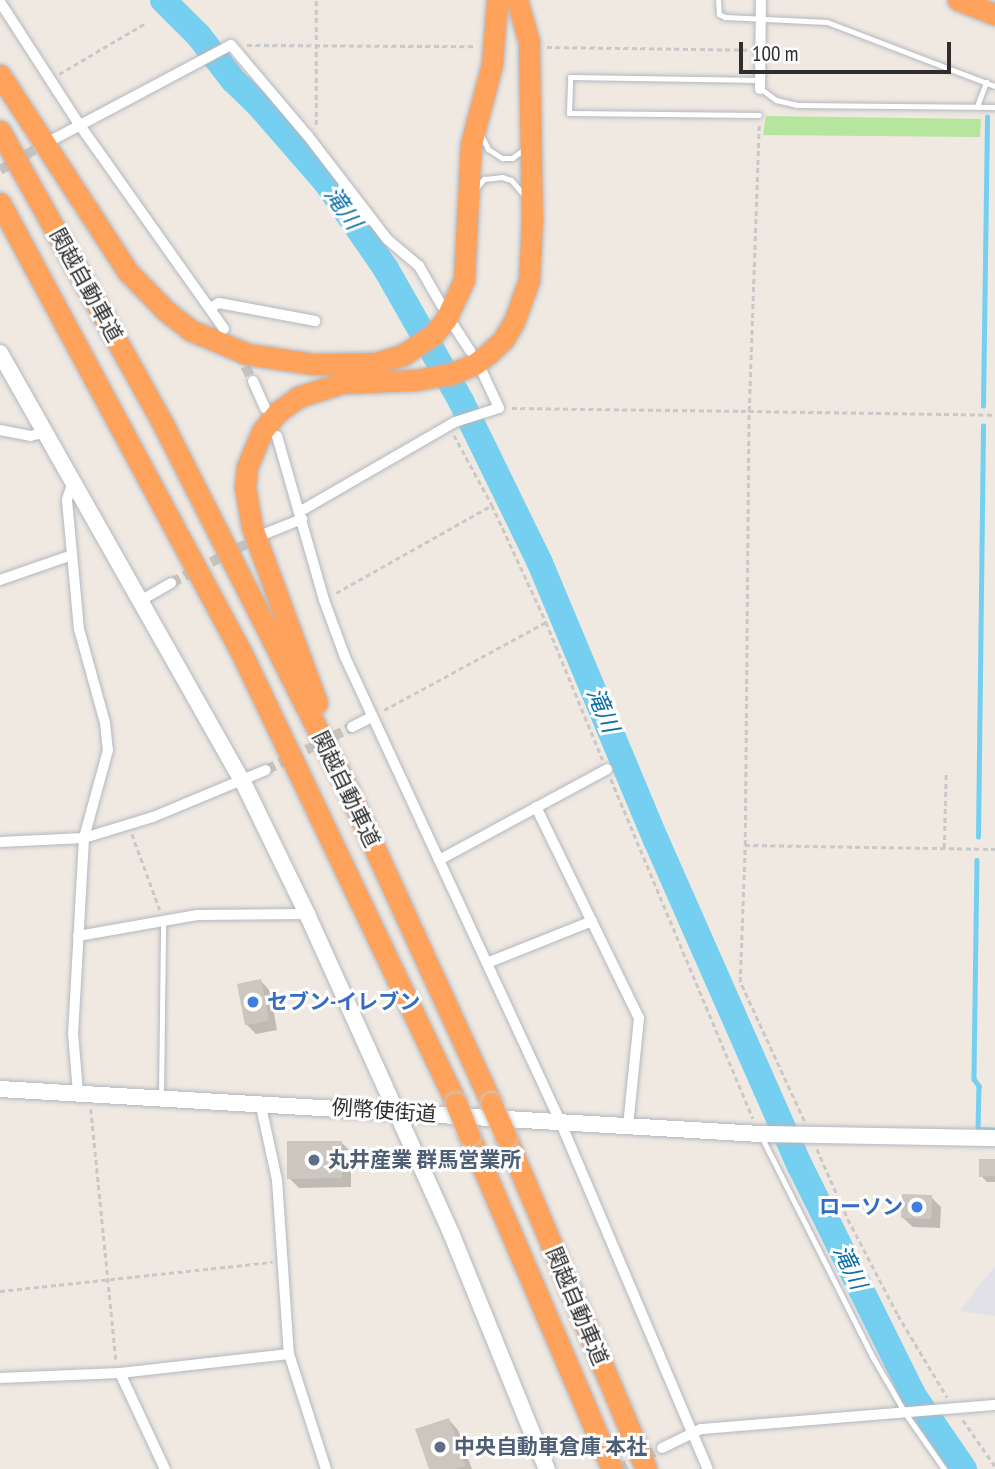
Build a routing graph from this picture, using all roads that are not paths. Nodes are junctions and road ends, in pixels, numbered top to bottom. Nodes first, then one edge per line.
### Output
1 (497, 0) edge
2 (517, 0) edge
3 (718, 0) edge
4 (761, 0) edge
5 (958, 0) edge
6 (0, 2) edge
7 (995, 14) edge
8 (760, 18) junction
9 (0, 75) edge
10 (986, 82) junction
11 (760, 84) junction
12 (995, 86) edge
13 (977, 106) junction
14 (995, 107) edge
15 (759, 115) road end
16 (475, 122) junction
17 (79, 124) junction
18 (531, 127) junction
19 (0, 131) edge
20 (54, 139) tunnel mouth
21 (470, 199) junction
22 (0, 203) edge
23 (532, 207) junction
24 (212, 307) junction
25 (447, 317) junction
26 (315, 321) dead end
27 (225, 329) dead end
28 (0, 353) edge
29 (475, 362) junction
30 (253, 381) tunnel mouth
31 (265, 408) dead end
32 (0, 430) edge
33 (43, 433) junction
34 (277, 436) dead end
35 (73, 481) junction
36 (300, 515) junction
37 (267, 533) tunnel mouth
38 (72, 555) junction
39 (0, 580) edge
40 (171, 583) tunnel mouth
41 (139, 601) junction
42 (372, 717) junction
43 (352, 727) tunnel mouth
44 (607, 769) dead end
45 (265, 770) tunnel mouth
46 (242, 780) junction
47 (348, 790) junction
48 (536, 807) junction
49 (84, 838) junction
50 (0, 842) edge
51 (439, 860) junction
52 (307, 914) junction
53 (163, 920) junction
54 (592, 921) junction
55 (78, 936) junction
56 (486, 963) junction
57 (0, 1089) edge
58 (84, 1093) junction
59 (160, 1097) junction
60 (260, 1102) junction
61 (395, 1112) junction
62 (560, 1121) junction
63 (628, 1127) junction
64 (763, 1134) junction
65 (995, 1138) edge
66 (289, 1354) junction
67 (120, 1373) junction
68 (0, 1378) edge
69 (995, 1405) edge
70 (908, 1413) junction
71 (692, 1433) junction
72 (662, 1448) tunnel mouth
73 (164, 1469) edge
74 (326, 1469) edge
75 (547, 1469) edge
76 (612, 1469) edge
77 (646, 1469) edge
78 (708, 1469) edge
79 (944, 1469) edge

1 - 16 highway
2 - 18 highway
3 - 8 lane
4 - 8 street
5 - 7 highway
6 - 17 street
8 - 10 lane
8 - 11 street
9 - 25 highway
10 - 12 lane
10 - 13 lane
11 - 13 lane
11 - 15 lane
13 - 14 lane
16 - 18 lane
16 - 21 highway
17 - 20 street
17 - 24 street
17 - 25 street
18 - 23 highway
19 - 47 highway, 関越自動車道
21 - 23 lane
21 - 25 highway
22 - 76 highway, 関越自動車道, bridge
23 - 29 highway
24 - 26 street
24 - 27 street
25 - 29 street
28 - 33 street
29 - 36 street
29 - 47 highway
30 - 31 street
32 - 33 street
33 - 35 street
34 - 36 street
35 - 38 street
35 - 41 street
36 - 37 street
36 - 42 street
38 - 39 street
38 - 49 street
40 - 41 street
41 - 46 street
42 - 43 street
42 - 51 street
44 - 48 street
45 - 46 street
46 - 49 street
46 - 52 street
47 - 77 highway, 関越自動車道, bridge
48 - 51 street
48 - 54 street
49 - 50 street
49 - 55 street
51 - 56 street
52 - 53 street
52 - 61 street
53 - 55 street
53 - 59 lane
54 - 56 street
54 - 63 street
55 - 58 street
56 - 62 street
57 - 58 street, 例幣使街道
58 - 59 street, 例幣使街道
59 - 60 street, 例幣使街道
60 - 61 street, 例幣使街道
60 - 66 street
61 - 62 street, 例幣使街道
61 - 75 street
62 - 63 street, 例幣使街道
62 - 71 street
63 - 64 street, 例幣使街道
64 - 65 street, 例幣使街道
64 - 70 lane
66 - 67 street
66 - 74 street
67 - 68 street
67 - 73 street
69 - 70 street
70 - 71 street
70 - 79 lane
71 - 72 street
71 - 78 street

